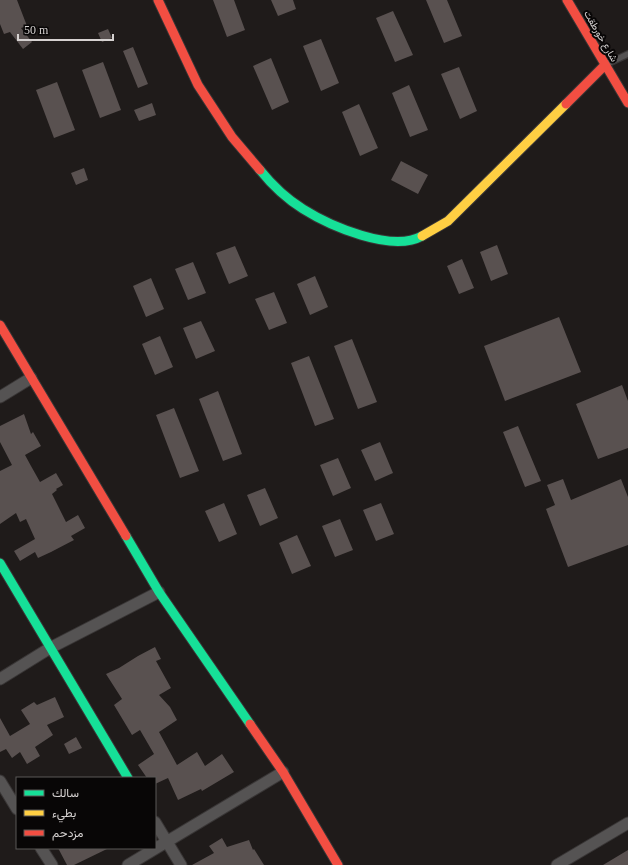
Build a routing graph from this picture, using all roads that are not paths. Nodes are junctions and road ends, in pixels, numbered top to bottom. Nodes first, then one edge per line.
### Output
1 (158, 0) edge
2 (567, 0) edge
3 (628, 54) edge
4 (605, 65) junction
5 (628, 103) edge
6 (0, 325) edge
7 (31, 378) junction
8 (0, 397) edge
9 (0, 564) edge
10 (159, 592) junction
11 (50, 648) junction
12 (0, 679) edge
13 (284, 772) junction
14 (127, 777) edge
15 (0, 781) edge
16 (16, 807) edge
17 (628, 823) edge
18 (156, 824) edge
19 (166, 841) junction
20 (156, 847) edge
21 (42, 849) edge
22 (153, 849) edge
23 (52, 865) edge
24 (128, 865) edge
25 (181, 865) edge
26 (338, 865) edge
27 (557, 865) edge

1 - 4 street
2 - 4 street, شارع خورطقت
3 - 4 lane
4 - 5 street, شارع خورطقت
6 - 7 street
7 - 8 street
7 - 10 street
9 - 11 street
10 - 11 street
10 - 13 street
11 - 12 street
11 - 14 street
13 - 19 street
13 - 26 street
15 - 16 street
17 - 27 street
18 - 19 street
19 - 20 street
19 - 25 street
21 - 23 street
22 - 24 street

